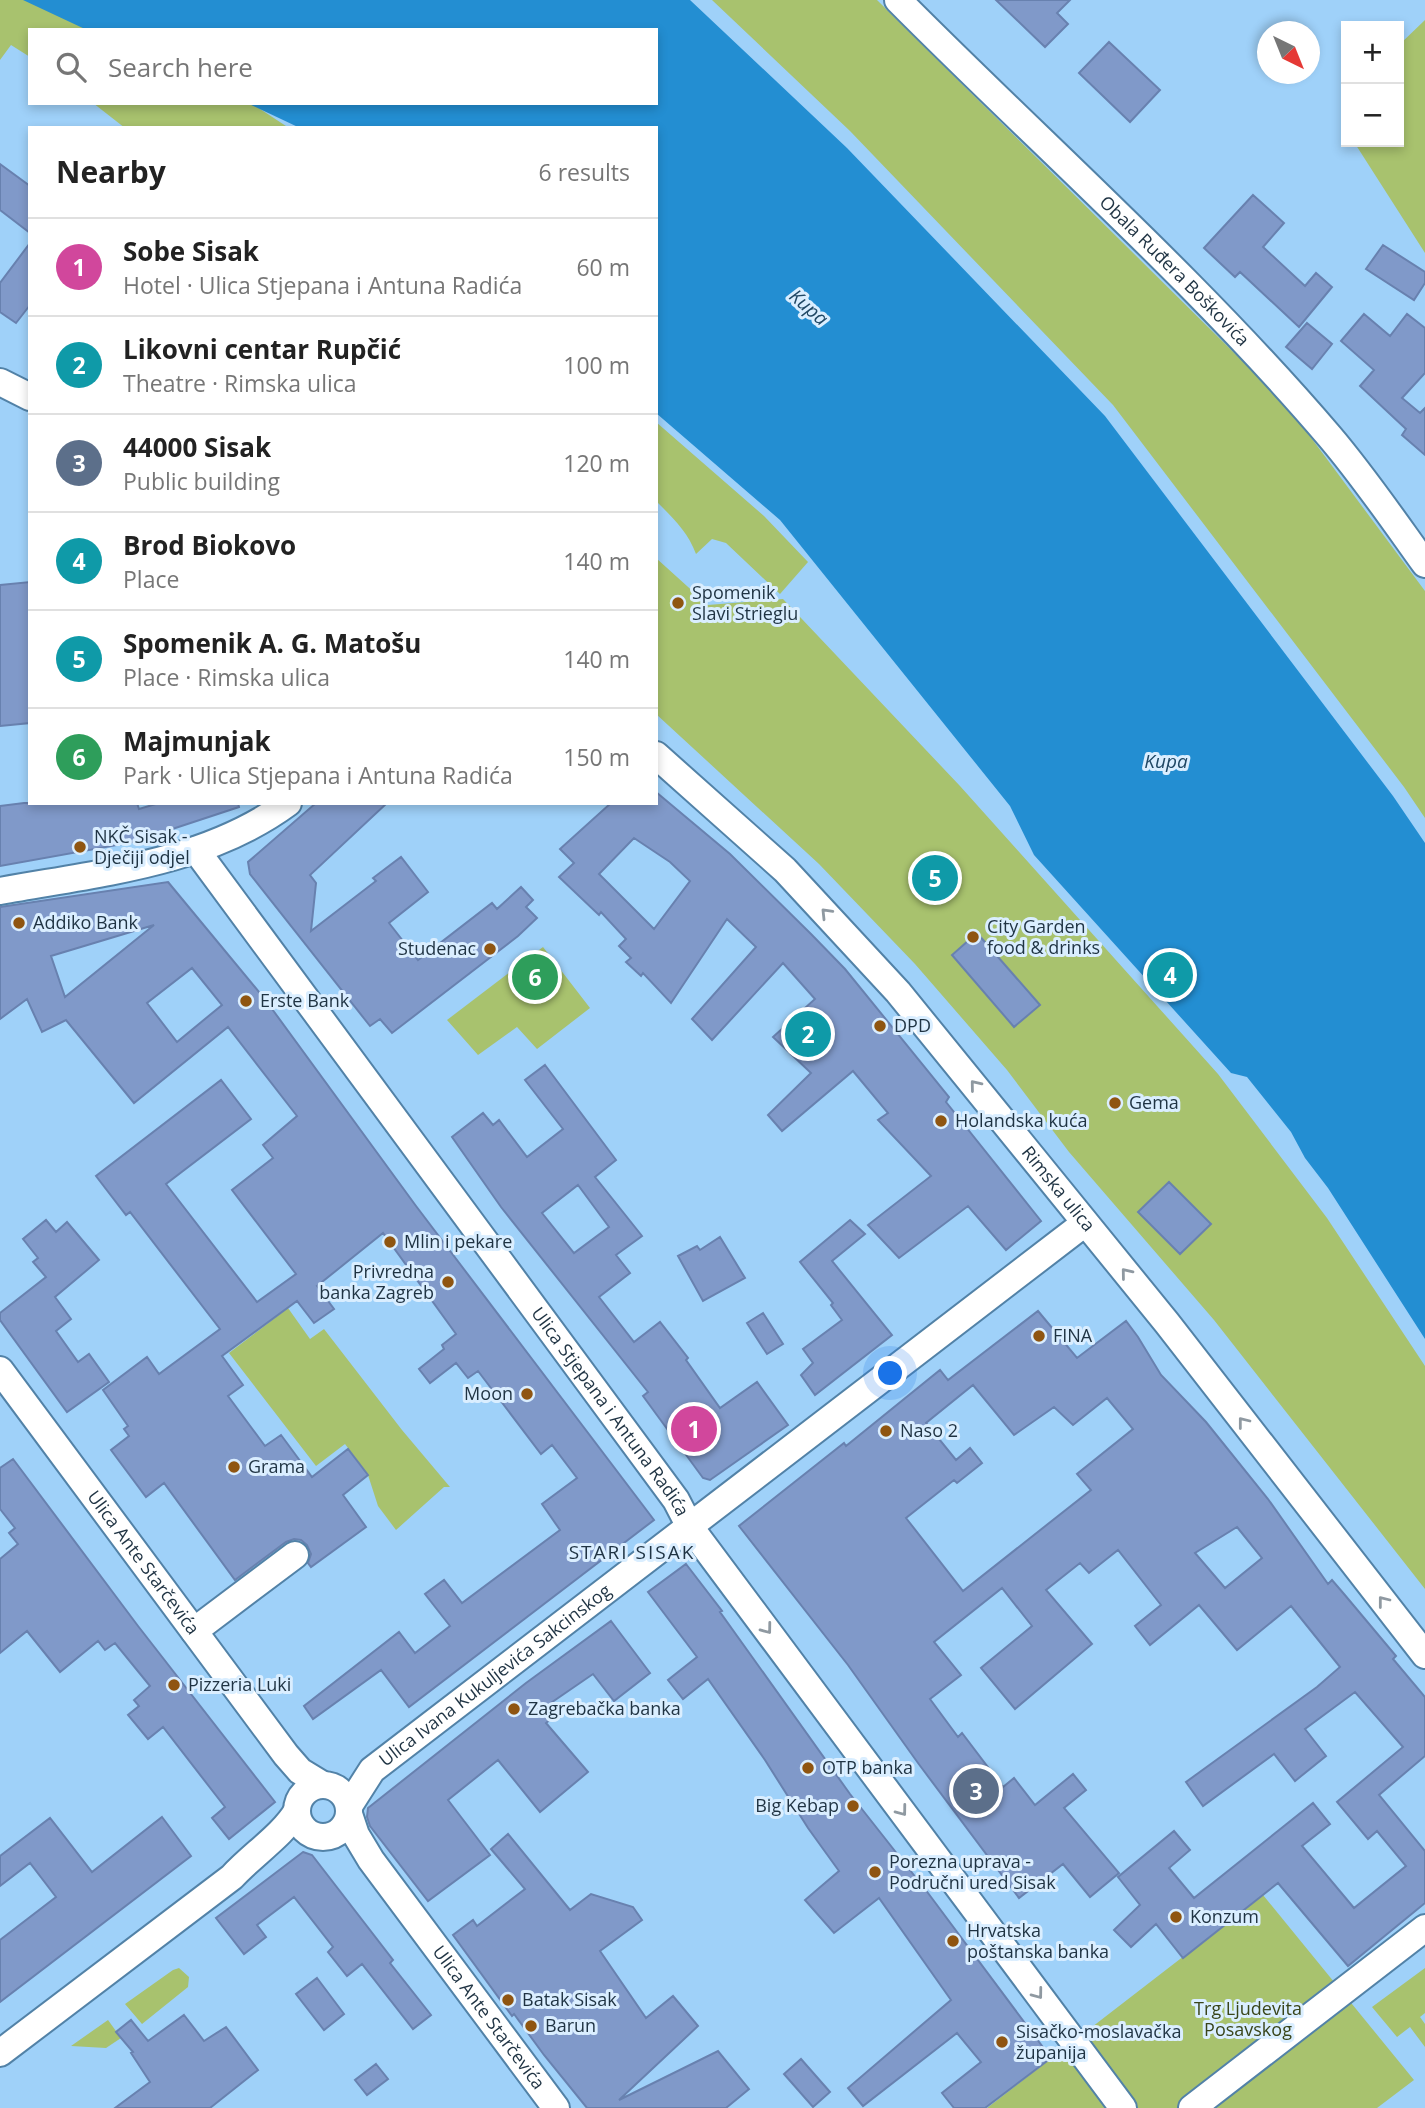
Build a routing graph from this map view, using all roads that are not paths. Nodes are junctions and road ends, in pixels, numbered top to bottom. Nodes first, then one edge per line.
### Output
1 (898, 0) edge
2 (0, 382) edge
3 (28, 396) edge
4 (1425, 564) edge
5 (658, 757) edge
6 (285, 805) edge
7 (196, 850) junction
8 (0, 891) edge
9 (1085, 1223) junction
10 (0, 1370) edge
11 (690, 1527) junction
12 (295, 1555) dead end
13 (194, 1631) junction
14 (1425, 1655) edge
15 (286, 1755) junction
16 (372, 1770) junction
17 (326, 1785) junction
18 (298, 1807) junction
19 (349, 1810) junction
20 (321, 1837) junction
21 (371, 1860) junction
22 (232, 1877) junction
23 (1425, 1928) edge
24 (0, 2053) edge
25 (556, 2108) edge
26 (1123, 2108) edge
27 (1192, 2108) edge

1 - 4 street, Obala Ruđera Boškovića
2 - 3 street
9 -> 5 street, Rimska ulica
6 - 7 street
7 - 8 street
7 - 11 street, Ulica Stjepana i Antuna Radića
9 - 11 street, Ulica Ivana Kukuljevića Sakcinskog
14 -> 9 street, Rimska ulica
10 - 13 street, Ulica Ante Starčevića
11 - 16 street, Ulica Ivana Kukuljevića Sakcinskog
11 -> 26 street, Ulica Stjepana i Antuna Radića
12 - 13 street
13 - 15 street, Ulica Ante Starčevića
15 - 17 street, Ulica Ante Starčevića
15 - 18 street, Ulica Ante Starčevića
16 - 17 street, Ulica Ivana Kukuljevića Sakcinskog
16 - 19 street, Ulica Ivana Kukuljevića Sakcinskog
17 - 18 street
17 - 19 street
18 - 20 street
18 - 22 street
19 - 20 street
19 - 21 street, Ulica Ante Starčevića
20 - 21 street, Ulica Ante Starčevića
20 - 22 street
21 - 25 street, Ulica Ante Starčevića
22 - 24 street
23 - 27 street

